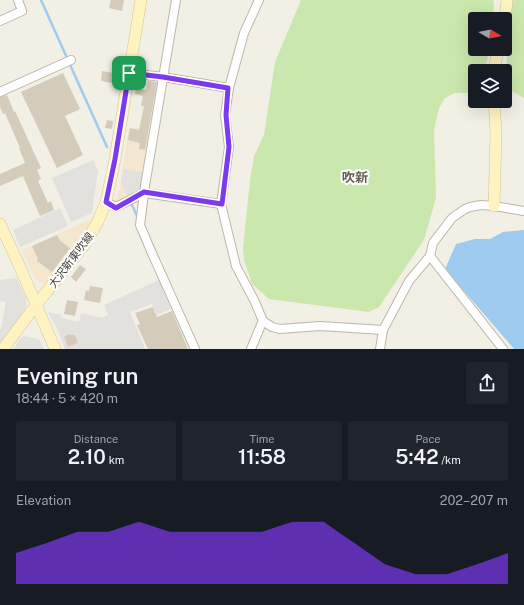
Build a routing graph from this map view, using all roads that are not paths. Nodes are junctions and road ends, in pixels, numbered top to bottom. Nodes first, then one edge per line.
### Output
1 (18, 0) edge
2 (141, 0) edge
3 (176, 0) edge
4 (259, 0) edge
5 (507, 0) edge
6 (506, 12) edge
7 (0, 21) edge
8 (71, 60) dead end
9 (129, 73) junction
10 (163, 77) junction
11 (228, 88) junction
12 (0, 92) edge
13 (494, 108) edge
14 (144, 192) junction
15 (106, 202) junction
16 (222, 204) junction
17 (494, 206) junction
18 (524, 211) edge
19 (0, 224) edge
20 (430, 256) junction
21 (36, 305) junction
22 (263, 321) junction
23 (383, 330) junction
24 (3, 349) edge
25 (55, 349) edge
26 (195, 349) edge
27 (251, 349) edge
28 (380, 349) edge
29 (503, 349) edge

1 - 7 street
2 - 9 main road, 大沢新東吹線
3 - 10 street
4 - 11 street
5 - 6 main road
8 - 12 street
9 - 10 street
9 - 15 main road, 大沢新東吹線
10 - 11 street
10 - 14 street
11 - 16 street
13 - 17 main road
14 - 15 street
14 - 16 street
14 - 26 street
15 - 21 main road, 大沢新東吹線
16 - 22 street
17 - 18 street
17 - 20 street
19 - 21 main road
20 - 23 street
20 - 29 street
21 - 24 main road, 大沢新東吹線
21 - 25 main road
22 - 23 street
22 - 27 street
23 - 28 street

